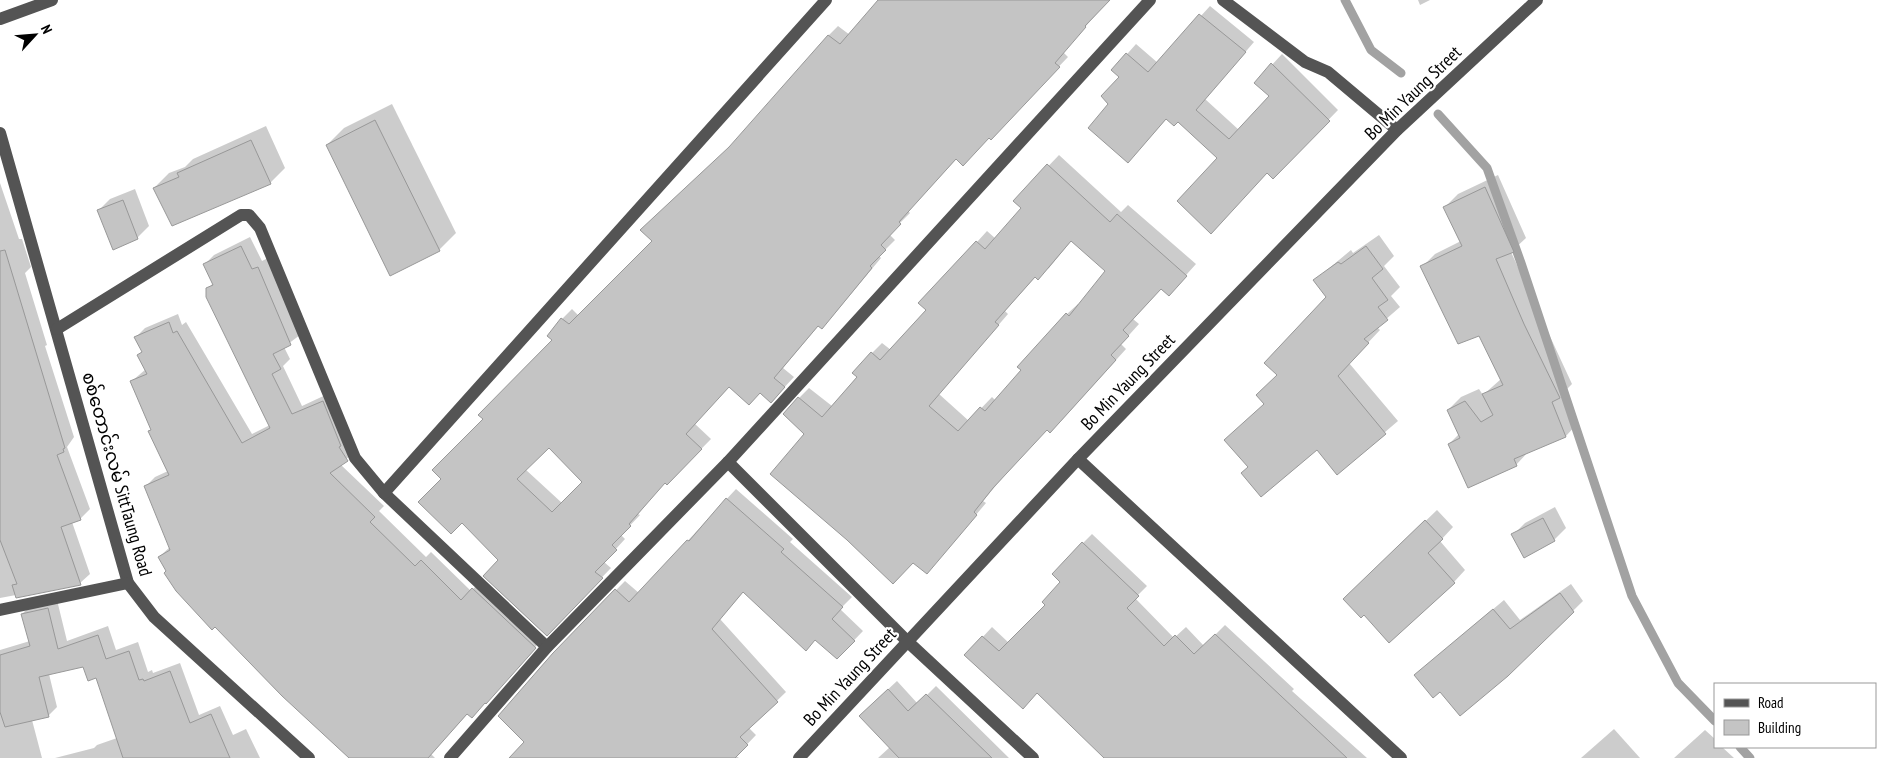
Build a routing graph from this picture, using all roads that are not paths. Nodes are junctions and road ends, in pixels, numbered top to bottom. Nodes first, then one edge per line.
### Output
1 (52, 0) edge
2 (826, 0) edge
3 (1150, 0) edge
4 (1223, 0) edge
5 (1537, 0) edge
6 (0, 19) edge
7 (1397, 130) junction
8 (0, 133) edge
9 (57, 329) junction
10 (1078, 459) junction
11 (728, 462) junction
12 (384, 493) junction
13 (128, 583) junction
14 (0, 610) edge
15 (907, 641) junction
16 (547, 647) junction
17 (309, 758) edge
18 (450, 758) edge
19 (799, 758) edge
20 (1033, 758) edge
21 (1401, 758) edge

1 - 6 street
2 - 12 street
3 - 11 street
4 - 7 street
5 - 7 street, Bo Min Yaung Street
7 - 10 street, Bo Min Yaung Street
8 - 9 street, စစ်တောင်းလမ် SittTaung Road
9 - 12 street
9 - 13 street, စစ်တောင်းလမ် SittTaung Road
10 - 15 street, Bo Min Yaung Street
10 - 21 street
11 - 15 street
11 - 16 street
12 - 16 street
13 - 14 street
13 - 17 street, စစ်တောင်းလမ် SittTaung Road
15 - 19 street, Bo Min Yaung Street
15 - 20 street
16 - 18 street

